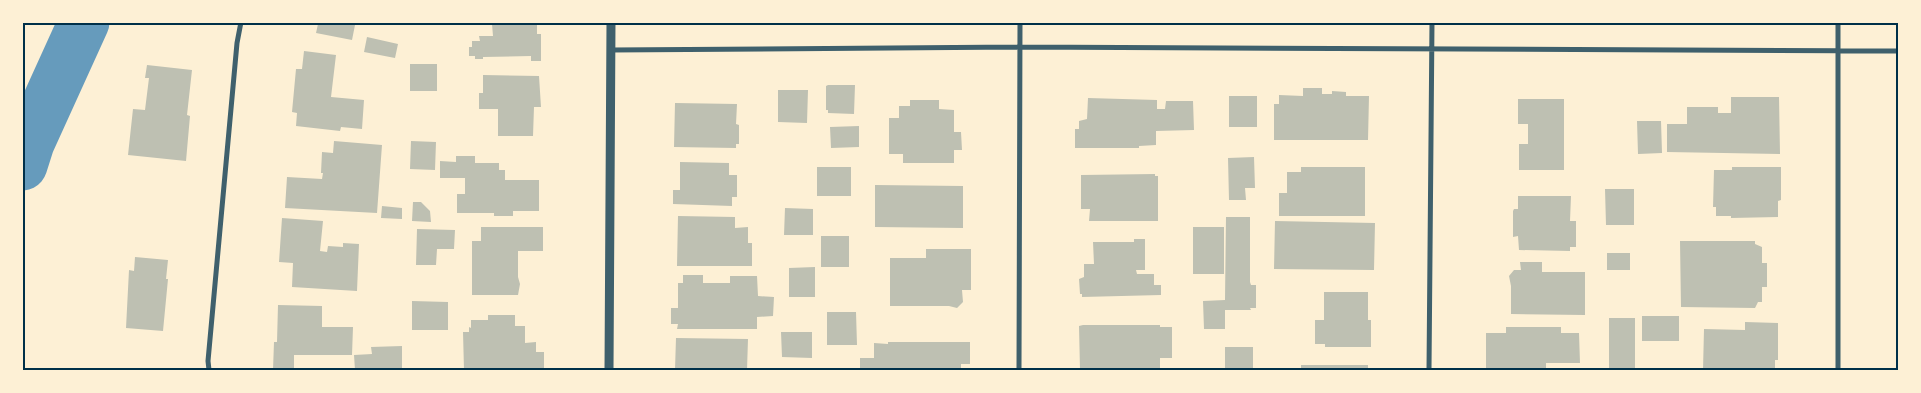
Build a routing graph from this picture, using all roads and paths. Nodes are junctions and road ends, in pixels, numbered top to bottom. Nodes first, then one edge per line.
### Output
1 (241, 22) edge
2 (611, 22) edge
3 (1020, 22) edge
4 (1432, 22) edge
5 (1838, 22) edge
6 (1020, 47) junction
7 (611, 50) junction
8 (1432, 50) junction
9 (1838, 51) junction
10 (1898, 51) edge
11 (209, 370) edge
12 (609, 370) edge
13 (1019, 370) edge
14 (1429, 370) edge
15 (1838, 370) edge

1 - 11 street
2 - 7 street
3 - 6 street
4 - 8 street
5 - 9 street
6 - 7 street
6 - 8 street
6 - 13 street
7 - 12 street
8 - 9 street
8 - 14 street
9 - 10 street
9 - 15 street

